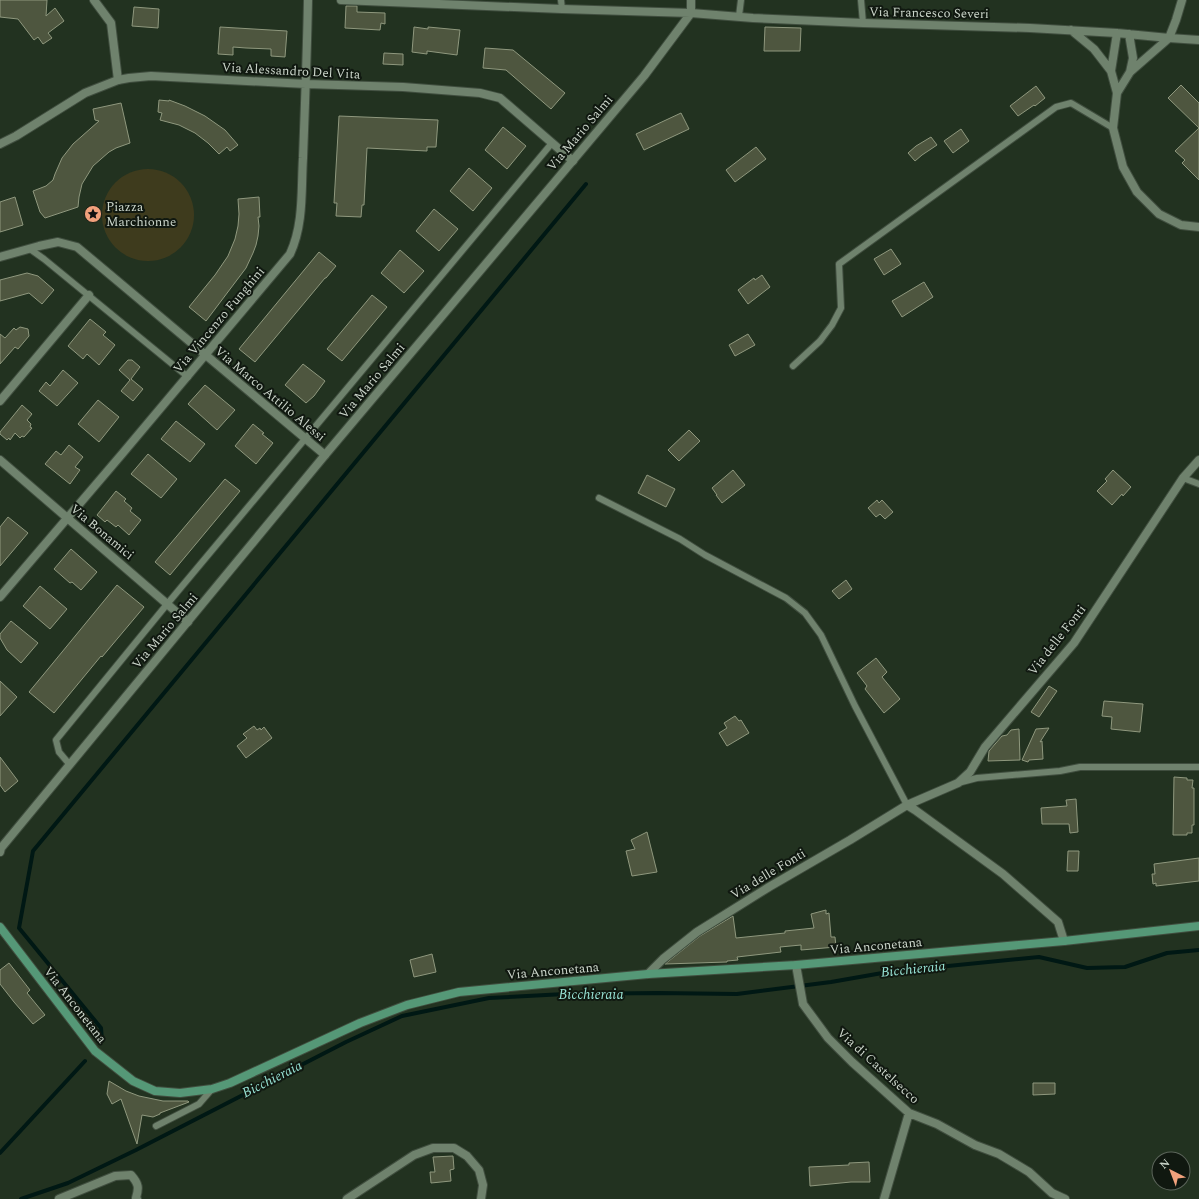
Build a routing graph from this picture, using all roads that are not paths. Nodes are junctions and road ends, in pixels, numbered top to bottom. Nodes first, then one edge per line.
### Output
1 (94, 0) edge
2 (308, 0) edge
3 (341, 0) edge
4 (561, 0) edge
5 (691, 0) edge
6 (741, 0) edge
7 (861, 0) edge
8 (1182, 0) edge
9 (562, 9) junction
10 (691, 13) junction
11 (739, 16) junction
12 (863, 23) junction
13 (1071, 30) junction
14 (1117, 33) junction
15 (1129, 34) junction
16 (1170, 38) junction
17 (1199, 40) edge
18 (1111, 71) junction
19 (1130, 72) junction
20 (118, 80) junction
21 (306, 84) junction
22 (1117, 93) junction
23 (1113, 128) junction
24 (552, 143) junction
25 (0, 144) edge
26 (573, 161) junction
27 (1199, 227) edge
28 (30, 249) junction
29 (0, 257) edge
30 (89, 296) junction
31 (206, 356) junction
32 (793, 366) dead end
33 (188, 376) junction
34 (0, 401) edge
35 (305, 439) junction
36 (325, 456) junction
37 (0, 460) edge
38 (1199, 460) edge
39 (1183, 478) junction
40 (1199, 484) edge
41 (599, 498) dead end
42 (68, 519) junction
43 (0, 597) edge
44 (168, 603) junction
45 (188, 622) junction
46 (70, 765) junction
47 (1199, 767) edge
48 (958, 783) junction
49 (907, 805) junction
50 (0, 849) edge
51 (1199, 926) edge
52 (0, 927) edge
53 (1064, 941) junction
54 (796, 965) junction
55 (648, 974) junction
56 (212, 1089) junction
57 (909, 1113) junction
58 (156, 1126) dead end
59 (59, 1199) edge
60 (138, 1199) edge
61 (347, 1199) edge
62 (481, 1199) edge
63 (884, 1199) edge
64 (1065, 1199) edge

1 - 20 street
2 - 21 street, Via Vincenzo Funghini
3 - 9 street, Via Francesco Severi
4 - 9 lane
5 - 10 street
6 - 11 lane
7 - 12 lane
8 - 16 street
9 - 10 street, Via Francesco Severi
10 - 11 street, Via Francesco Severi
10 - 26 street, Via Mario Salmi
11 - 12 street, Via Francesco Severi
12 - 13 street, Via Francesco Severi
13 - 14 street, Via Francesco Severi
13 - 18 street
14 - 15 street, Via Francesco Severi
14 - 18 street
15 - 16 street, Via Francesco Severi
15 - 19 street
16 - 17 street, Via Francesco Severi
16 - 19 street
18 - 22 street
19 - 22 street
20 - 21 street, Via Alessandro Del Vita
20 - 25 street, Via Alessandro Del Vita
21 - 24 street, Via Alessandro Del Vita
21 - 31 street, Via Vincenzo Funghini
22 - 23 street
23 - 27 street
23 - 32 lane
24 - 26 street, Via Alessandro Del Vita
24 - 35 lane, Via Mario Salmi
26 - 36 street, Via Mario Salmi
28 - 29 street, Via Marco Attilio Alessi
28 - 30 lane
28 - 31 street, Via Marco Attilio Alessi
30 - 33 lane
30 - 34 street
31 - 33 street, Via Vincenzo Funghini
31 - 35 street, Via Marco Attilio Alessi
33 - 42 street, Via Vincenzo Funghini
35 - 36 street, Via Marco Attilio Alessi
35 - 44 lane, Via Mario Salmi
36 - 45 street, Via Mario Salmi
37 - 42 street, Via Bonamici
38 - 39 street, Via delle Fonti
39 - 40 lane
39 - 48 street, Via delle Fonti
41 - 49 lane
42 - 43 street, Via Vincenzo Funghini
42 - 44 street, Via Bonamici
44 - 45 street, Via Bonamici
44 - 46 lane, Via Mario Salmi
45 - 46 street, Via Mario Salmi
46 - 50 street, Via Mario Salmi
47 - 48 lane
48 - 49 street, Via delle Fonti
49 - 53 street
49 - 55 street, Via delle Fonti
51 - 53 main road, Via Anconetana
52 - 56 main road, Via Anconetana
53 - 54 main road, Via Anconetana
54 - 55 main road, Via Anconetana
54 - 57 street, Via di Castelsecco
55 - 56 main road, Via Anconetana
56 - 58 lane
57 - 63 street
57 - 64 street, Via di Castelsecco
59 - 60 street
61 - 62 street

